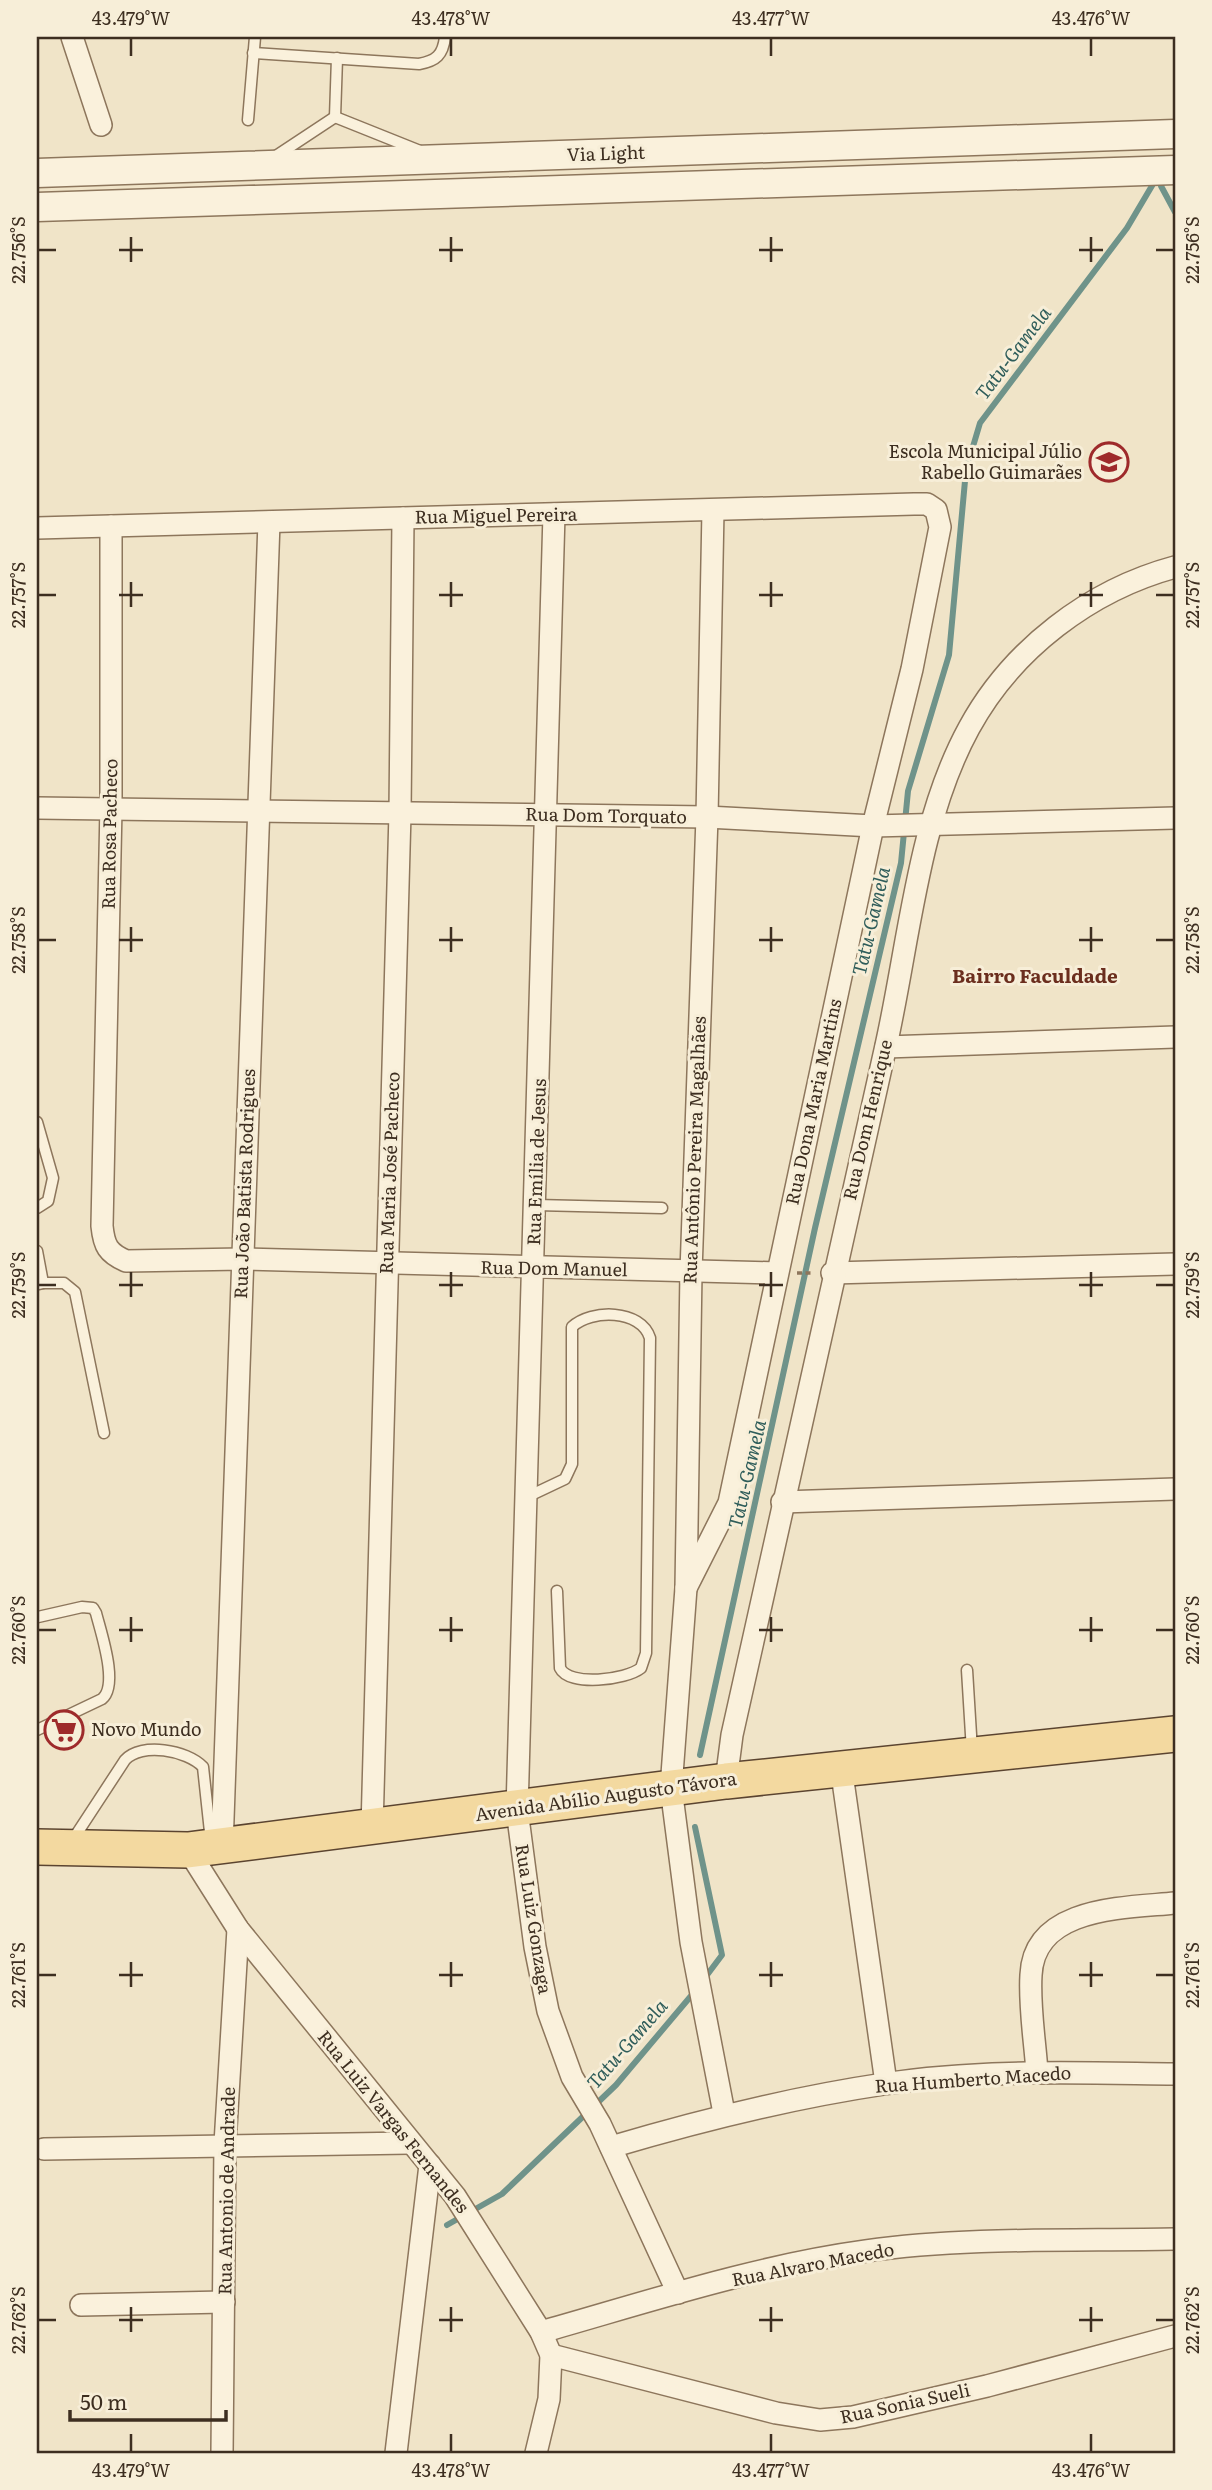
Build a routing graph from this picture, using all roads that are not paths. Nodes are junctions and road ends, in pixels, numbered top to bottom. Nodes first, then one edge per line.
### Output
1 (72, 37) edge
2 (255, 37) edge
3 (445, 37) edge
4 (254, 53) junction
5 (337, 58) junction
6 (335, 117) junction
7 (248, 120) dead end
8 (101, 125) dead end
9 (1163, 135) edge
10 (443, 159) junction
11 (263, 165) junction
12 (1175, 170) edge
13 (37, 173) edge
14 (37, 207) edge
15 (713, 510) junction
16 (554, 514) junction
17 (403, 518) junction
18 (269, 522) junction
19 (111, 526) junction
20 (940, 527) joint
21 (37, 528) edge
22 (1175, 567) edge
23 (37, 808) edge
24 (111, 808) junction
25 (259, 810) junction
26 (400, 813) junction
27 (548, 815) junction
28 (707, 817) junction
29 (1175, 818) edge
30 (925, 822) junction
31 (882, 825) junction
32 (1175, 1037) edge
33 (886, 1047) junction
34 (37, 1122) edge
35 (536, 1205) junction
36 (662, 1208) dead end
37 (37, 1209) edge
38 (102, 1226) joint
39 (37, 1251) edge
40 (242, 1259) junction
41 (1175, 1264) edge
42 (387, 1265) junction
43 (534, 1268) junction
44 (691, 1272) junction
45 (777, 1273) junction
46 (832, 1273) junction
47 (40, 1284) edge
48 (104, 1433) dead end
49 (1175, 1489) edge
50 (527, 1497) junction
51 (782, 1502) junction
52 (686, 1588) junction
53 (556, 1591) dead end
54 (38, 1616) edge
55 (967, 1670) dead end
56 (37, 1730) edge
57 (1175, 1734) edge
58 (972, 1753) junction
59 (841, 1767) junction
60 (726, 1781) junction
61 (671, 1788) junction
62 (517, 1810) junction
63 (372, 1828) junction
64 (52, 1848) edge
65 (207, 1848) junction
66 (1175, 1903) edge
67 (239, 1930) junction
68 (1037, 2072) junction
69 (1175, 2074) edge
70 (886, 2083) junction
71 (724, 2113) junction
72 (410, 2143) junction
73 (225, 2144) junction
74 (611, 2147) junction
75 (44, 2149) dead end
76 (430, 2165) junction
77 (1175, 2239) edge
78 (678, 2293) junction
79 (224, 2302) junction
80 (81, 2305) dead end
81 (541, 2332) junction
82 (1175, 2336) edge
83 (551, 2355) junction
84 (222, 2453) edge
85 (396, 2453) edge
86 (536, 2453) edge

1 - 8 street
2 - 4 lane
3 - 5 lane
4 - 5 lane
4 - 7 lane
5 - 6 lane
6 - 10 lane
6 - 11 lane
9 - 10 street, Via Light
10 - 11 street, Via Light
11 - 13 street, Via Light
12 - 14 street, Via Light
15 - 16 street, Rua Miguel Pereira
15 - 20 street, Rua Miguel Pereira
15 - 28 street, Rua Antônio Pereira Magalhães
16 - 17 street, Rua Miguel Pereira
16 - 27 street, Rua Emília de Jesus
17 - 18 street, Rua Miguel Pereira
17 - 26 street, Rua Maria José Pacheco
18 - 19 street, Rua Miguel Pereira
18 - 25 street, Rua João Batista Rodrigues
19 - 21 street, Rua Miguel Pereira
19 - 24 street, Rua Rosa Pacheco
20 - 31 street, Rua Dona Maria Martins
22 - 30 street, Rua Dom Henrique
23 - 24 street, Rua Dom Torquato
24 - 25 street, Rua Dom Torquato
24 - 38 street, Rua Rosa Pacheco
25 - 26 street, Rua Dom Torquato
25 - 40 street, Rua João Batista Rodrigues
26 - 27 street, Rua Dom Torquato
26 - 42 street, Rua Maria José Pacheco
27 - 28 street, Rua Dom Torquato
27 - 35 street, Rua Emília de Jesus
28 - 31 street, Rua Dom Torquato
28 - 44 street, Rua Antônio Pereira Magalhães
29 - 30 street, Rua Dom Torquato
30 - 31 street, Rua Dom Torquato
30 - 33 street, Rua Dom Henrique
31 - 45 street, Rua Dona Maria Martins
32 - 33 street
33 - 46 street, Rua Dom Henrique
34 - 37 lane
35 - 36 lane
35 - 43 street, Rua Emília de Jesus
38 - 40 street, Rua Dom Manuel
39 - 47 lane
40 - 42 street, Rua Dom Manuel
40 - 65 street, Rua João Batista Rodrigues
41 - 46 street
42 - 43 street, Rua Dom Manuel
42 - 63 street, Rua Maria José Pacheco
43 - 44 street, Rua Dom Manuel
43 - 50 street, Rua Emília de Jesus
44 - 45 street, Rua Dom Manuel
44 - 52 street, Rua Antônio Pereira Magalhães
45 - 52 street, Rua Dona Maria Martins
46 - 51 street, Rua Dom Henrique
47 - 48 lane
49 - 51 street
50 - 53 lane
50 - 62 street, Rua Emília de Jesus
51 - 60 street, Rua Dom Henrique
52 - 61 street, Rua Antônio Pereira Magalhães
54 - 56 lane
55 - 58 lane
57 - 58 main road, Avenida Abílio Augusto Távora
58 - 59 main road, Avenida Abílio Augusto Távora
59 - 60 main road, Avenida Abílio Augusto Távora
59 - 70 street
60 - 61 main road, Avenida Abílio Augusto Távora
61 - 62 main road, Avenida Abílio Augusto Távora
61 - 71 street, Rua Antônio Pereira Magalhães
62 - 63 main road, Avenida Abílio Augusto Távora
62 - 74 street, Rua Luiz Gonzaga
63 - 65 main road, Avenida Abílio Augusto Távora
64 - 65 main road, Avenida Abílio Augusto Távora
64 - 65 lane
65 - 67 street, Rua Luiz Vargas Fernandes
66 - 68 street
67 - 72 street, Rua Luiz Vargas Fernandes
67 - 73 street, Rua Antonio de Andrade
68 - 69 street, Rua Humberto Macedo
68 - 70 street, Rua Humberto Macedo
70 - 71 street, Rua Humberto Macedo
71 - 74 street, Rua Humberto Macedo
72 - 73 street
72 - 76 street, Rua Luiz Vargas Fernandes
73 - 75 street
73 - 79 street, Rua Antonio de Andrade
74 - 78 street, Rua Luiz Gonzaga
76 - 81 street, Rua Luiz Vargas Fernandes
76 - 85 street
77 - 78 street, Rua Alvaro Macedo
78 - 81 street, Rua Alvaro Macedo
79 - 80 street
79 - 84 street, Rua Antonio de Andrade
81 - 83 street, Rua Luiz Vargas Fernandes
82 - 83 street, Rua Sonia Sueli
83 - 86 street, Rua Luiz Vargas Fernandes

